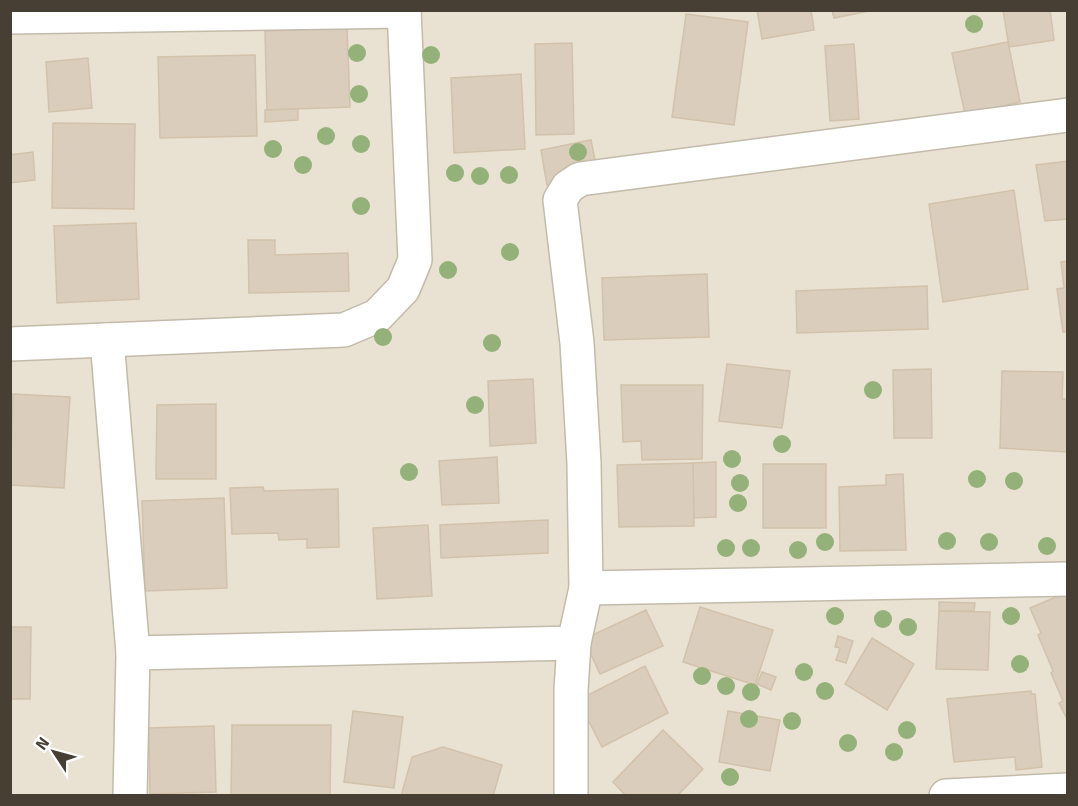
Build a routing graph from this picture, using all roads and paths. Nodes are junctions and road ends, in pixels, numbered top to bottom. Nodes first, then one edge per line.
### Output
1 (404, 11) edge
2 (10, 16) edge
3 (1068, 115) edge
4 (107, 340) junction
5 (10, 344) edge
6 (1068, 579) edge
7 (586, 588) junction
8 (574, 642) junction
9 (133, 653) junction
10 (1068, 790) edge
11 (130, 795) edge
12 (571, 795) edge
13 (946, 795) edge

1 - 2 street
1 - 4 street
3 - 7 street
4 - 5 street
4 - 9 street
6 - 7 street
7 - 8 street
8 - 9 street
8 - 12 street
9 - 11 street
10 - 13 street

